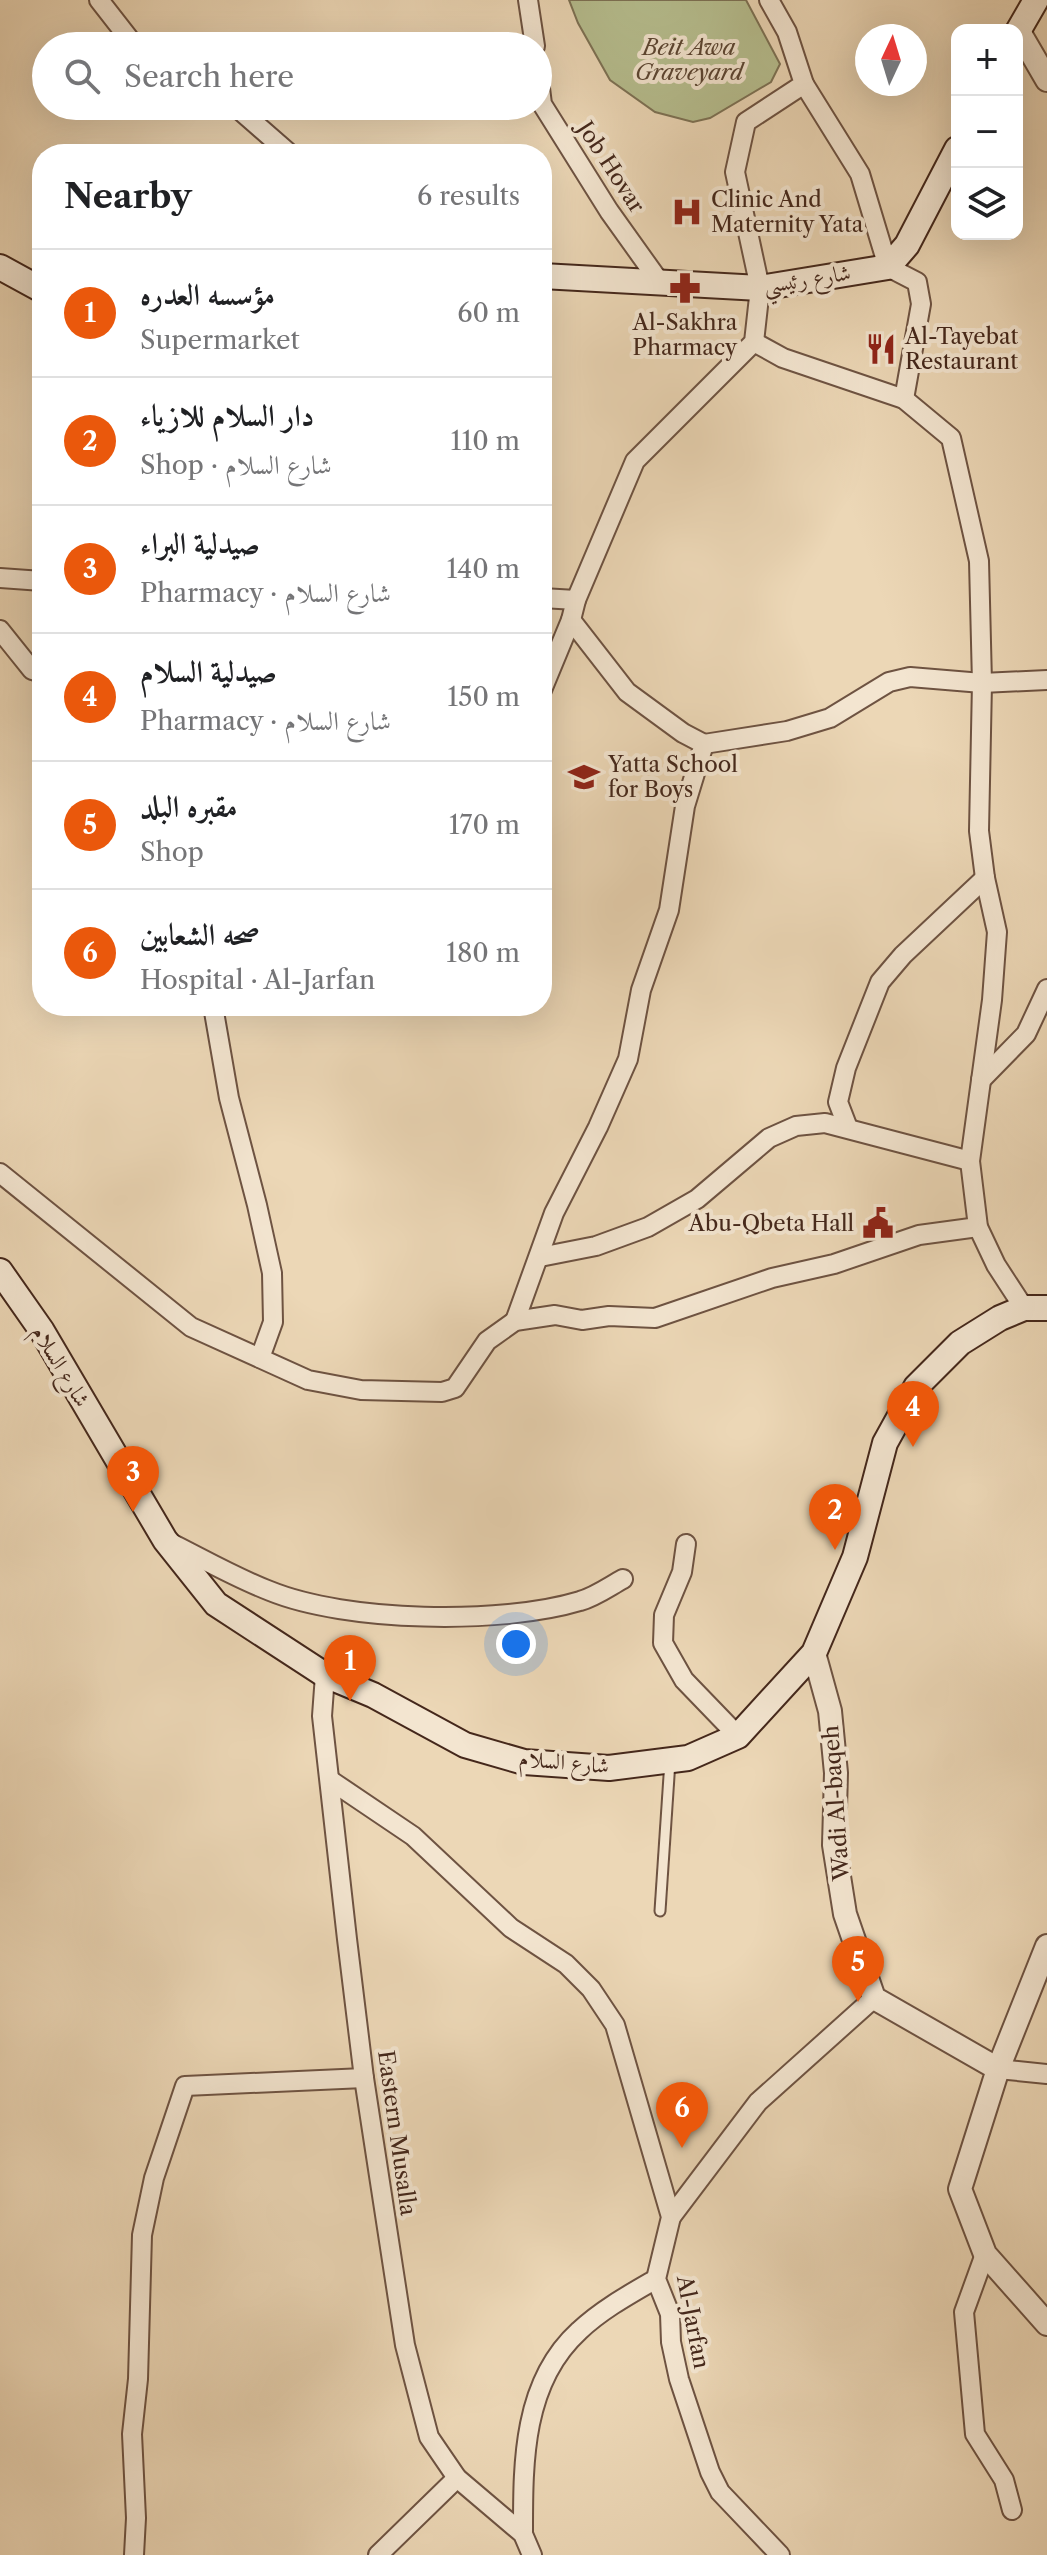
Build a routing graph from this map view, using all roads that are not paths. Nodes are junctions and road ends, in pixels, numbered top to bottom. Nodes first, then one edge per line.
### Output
1 (99, 0) edge
2 (528, 0) edge
3 (769, 0) edge
4 (1036, 0) edge
5 (1022, 24) edge
6 (124, 32) edge
7 (533, 32) edge
8 (1023, 40) edge
9 (1047, 80) edge
10 (804, 84) junction
11 (251, 120) edge
12 (552, 120) edge
13 (279, 144) edge
14 (951, 161) edge
15 (0, 267) edge
16 (888, 267) junction
17 (552, 276) edge
18 (659, 281) junction
19 (32, 285) edge
20 (760, 288) junction
21 (754, 342) junction
22 (904, 399) junction
23 (0, 578) edge
24 (32, 580) edge
25 (552, 599) edge
26 (576, 600) junction
27 (571, 620) junction
28 (0, 630) edge
29 (552, 666) edge
30 (32, 670) edge
31 (1047, 680) edge
32 (982, 683) junction
33 (704, 744) junction
34 (985, 878) junction
35 (1047, 989) edge
36 (215, 1016) edge
37 (981, 1080) junction
38 (848, 1128) junction
39 (970, 1161) junction
40 (0, 1173) edge
41 (978, 1227) junction
42 (540, 1257) junction
43 (0, 1271) edge
44 (1036, 1308) edge
45 (515, 1321) junction
46 (260, 1358) junction
47 (165, 1540) junction
48 (686, 1544) dead end
49 (623, 1579) dead end
50 (814, 1653) junction
51 (325, 1675) junction
52 (738, 1736) junction
53 (670, 1761) junction
54 (330, 1780) junction
55 (660, 1911) dead end
56 (1047, 1946) edge
57 (874, 1998) junction
58 (998, 2069) junction
59 (1047, 2074) edge
60 (364, 2078) junction
61 (671, 2217) junction
62 (985, 2254) junction
63 (656, 2279) junction
64 (1047, 2324) edge
65 (457, 2478) junction
66 (1012, 2510) dead end
67 (523, 2534) junction
68 (134, 2555) edge
69 (378, 2555) edge
70 (532, 2555) edge
71 (780, 2555) edge

1 - 6 street
2 - 7 street
3 - 10 street
4 - 5 main road
8 - 9 street
10 - 16 street
10 - 20 street
11 - 13 street
12 - 18 street, Job Hovar
14 - 16 main road
15 - 19 main road
16 - 20 main road, شارع رئيسي
16 - 22 street
17 - 18 main road, شارع رئيسي
18 - 20 main road, شارع رئيسي
20 - 21 street
21 - 22 street
21 - 26 street
22 - 32 street
23 - 24 street
25 - 26 street
26 - 27 street
27 - 29 street
27 - 33 street
28 - 30 street
31 - 32 street
32 - 33 street
32 - 34 street
33 - 42 street
34 - 37 street
34 - 38 street
35 - 37 street
36 - 46 street
37 - 39 street
38 - 39 street
38 - 42 street
39 - 41 street
40 - 46 street
41 - 44 street
41 - 45 street
42 - 45 street
43 - 47 main road, شارع السلام
44 - 50 main road, شارع السلام
45 - 46 street
47 - 49 street
47 - 51 main road, شارع السلام
48 - 52 street
50 - 52 main road, شارع السلام
50 - 57 street, Wadi Al-baqeh
51 - 53 main road, شارع السلام
51 - 54 street, Eastern Musalla
52 - 53 main road, شارع السلام
53 - 55 lane
54 - 60 street, Eastern Musalla
54 - 61 street, Al-Jarfan
56 - 58 street
57 - 58 street
57 - 61 street
58 - 59 street
58 - 62 street
60 - 65 street, Eastern Musalla
60 - 68 street
61 - 63 street, Al-Jarfan
62 - 64 street
62 - 66 street
63 - 67 street
63 - 71 street, Al-Jarfan
65 - 67 street, Eastern Musalla
65 - 69 street
67 - 70 street, Eastern Musalla

